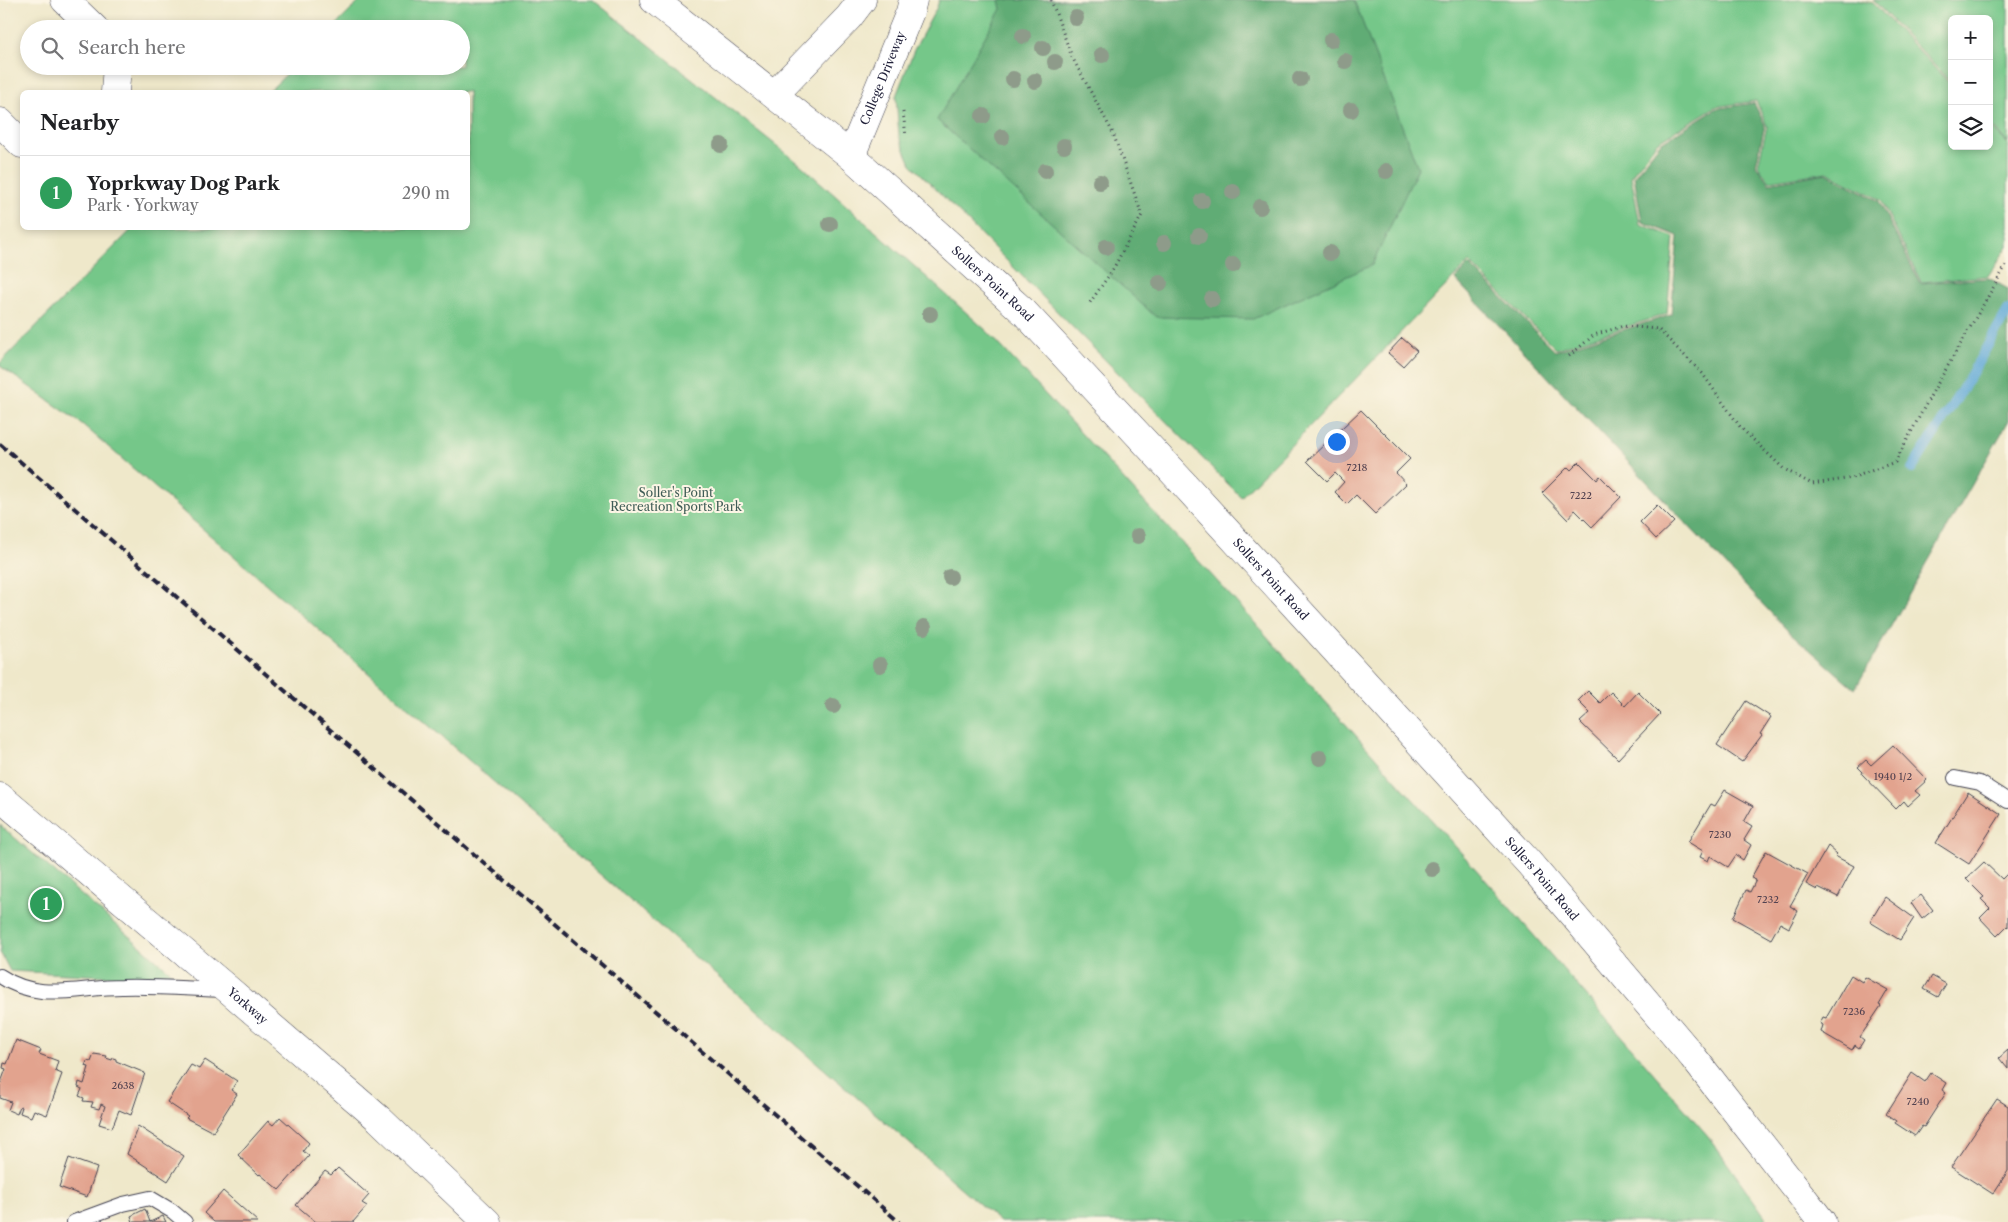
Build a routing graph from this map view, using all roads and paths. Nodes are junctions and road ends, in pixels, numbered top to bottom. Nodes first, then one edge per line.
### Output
1 (65, 0) edge
2 (654, 0) edge
3 (862, 0) edge
4 (914, 0) edge
5 (1051, 0) edge
6 (86, 20) edge
7 (117, 75) edge
8 (116, 90) edge
9 (775, 94) junction
10 (0, 122) edge
11 (20, 142) edge
12 (851, 156) junction
13 (2008, 262) edge
14 (1089, 304) dead end
15 (1569, 356) dead end
16 (1955, 778) dead end
17 (0, 797) edge
18 (2008, 801) edge
19 (0, 976) edge
20 (230, 990) junction
21 (74, 1222) edge
22 (185, 1222) edge
23 (487, 1222) edge
24 (1822, 1222) edge

1 - 6 street
2 - 9 street, Sollers Point Road
3 - 9 street
4 - 12 street, College Driveway
5 - 14 path
7 - 8 street
9 - 12 street, Sollers Point Road
10 - 11 street
12 - 24 street, Sollers Point Road
13 - 15 path
16 - 18 lane
17 - 20 street, Yorkway
19 - 20 lane
20 - 23 street, Yorkway
21 - 22 lane

